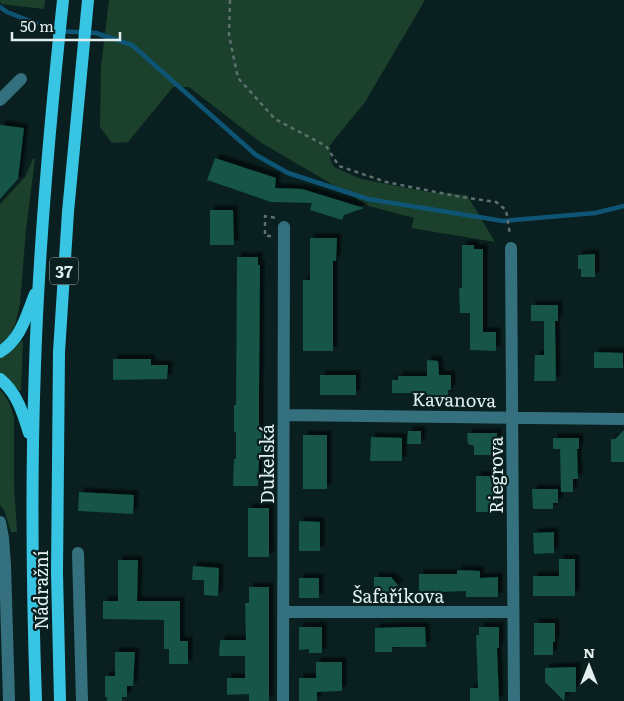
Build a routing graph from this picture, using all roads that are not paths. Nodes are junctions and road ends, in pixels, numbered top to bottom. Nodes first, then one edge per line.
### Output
1 (63, 0) edge
2 (88, 1) edge
3 (21, 79) dead end
4 (0, 100) edge
5 (284, 226) dead end
6 (511, 248) dead end
7 (39, 282) junction
8 (0, 352) edge
9 (0, 379) edge
10 (284, 415) junction
11 (512, 417) junction
12 (624, 419) edge
13 (33, 443) junction
14 (0, 522) edge
15 (78, 553) dead end
16 (284, 612) junction
17 (513, 612) junction
18 (9, 701) edge
19 (36, 701) edge
20 (60, 701) edge
21 (82, 701) edge
22 (283, 701) edge
23 (514, 701) edge

1 - 7 main road, 37
2 - 20 main road, Nádražní / 37
3 - 4 street
5 - 10 street, Dukelská
6 - 11 street, Riegrova
7 - 8 main road
7 - 13 main road, 37
9 - 13 main road
10 - 11 street, Kavanova
10 - 16 street, Dukelská
11 - 12 street, Kavanova
11 - 17 street, Riegrova
13 - 19 main road, Nádražní / 37
14 - 18 street
15 - 21 street
16 - 17 street, Šafaříkova
16 - 22 street, Dukelská
17 - 23 street, Riegrova

